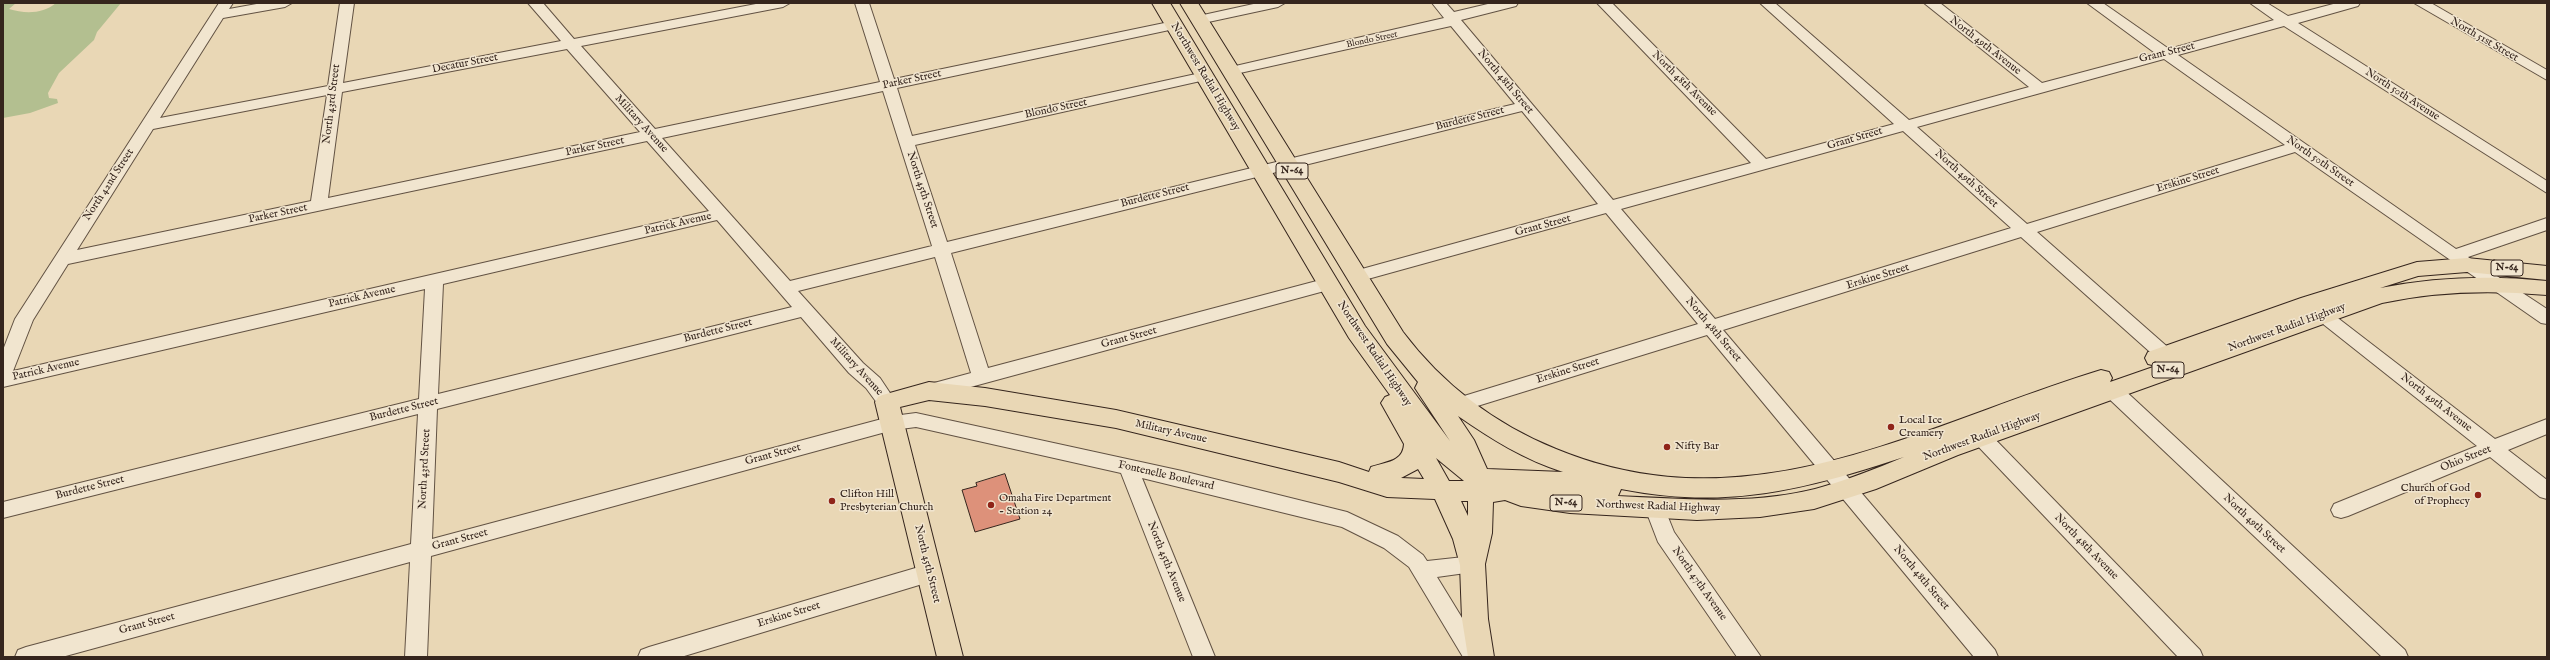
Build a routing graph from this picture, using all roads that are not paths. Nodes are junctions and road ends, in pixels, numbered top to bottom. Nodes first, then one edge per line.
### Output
1 (285, 3) edge
2 (347, 3) edge
3 (535, 3) edge
4 (783, 3) edge
5 (862, 3) edge
6 (1161, 3) edge
7 (1188, 3) edge
8 (1278, 3) edge
9 (1439, 3) edge
10 (1511, 3) edge
11 (1604, 3) edge
12 (1767, 3) edge
13 (1931, 3) edge
14 (2094, 3) edge
15 (2258, 3) edge
16 (2353, 3) edge
17 (2421, 3) edge
18 (222, 9) edge
19 (1453, 19) junction
20 (1199, 20) junction
21 (2286, 21) junction
22 (1174, 25) junction
23 (571, 44) junction
24 (2166, 53) junction
25 (1231, 71) junction
26 (2545, 74) edge
27 (1205, 76) junction
28 (888, 85) junction
29 (2039, 88) junction
30 (334, 89) junction
31 (1525, 106) junction
32 (148, 125) junction
33 (1905, 125) junction
34 (651, 135) junction
35 (906, 142) junction
36 (2298, 146) junction
37 (1287, 164) junction
38 (1763, 165) junction
39 (1260, 170) junction
40 (2547, 188) edge
41 (320, 205) junction
42 (1611, 208) junction
43 (721, 214) junction
44 (2547, 224) edge
45 (2024, 231) junction
46 (941, 250) junction
47 (62, 259) junction
48 (2461, 260) junction
49 (2547, 273) edge
50 (1357, 276) junction
51 (434, 280) junction
52 (2496, 283) junction
53 (1328, 284) junction
54 (786, 288) junction
55 (2547, 288) edge
56 (805, 310) junction
57 (2324, 316) junction
58 (2547, 318) edge
59 (1712, 328) junction
60 (1358, 332) junction
61 (1395, 338) junction
62 (2165, 355) junction
63 (3, 373) edge
64 (982, 377) junction
65 (3, 380) edge
66 (2112, 390) junction
67 (929, 391) junction
68 (428, 404) junction
69 (1458, 405) junction
70 (890, 412) junction
71 (2547, 426) edge
72 (1981, 437) junction
73 (1416, 443) junction
74 (2493, 448) junction
75 (1128, 467) junction
76 (1831, 471) junction
77 (1339, 472) junction
78 (1380, 474) junction
79 (1438, 483) junction
80 (1478, 485) junction
81 (1742, 488) junction
82 (1846, 489) junction
83 (2547, 491) edge
84 (1532, 498) junction
85 (1655, 508) junction
86 (3, 510) edge
87 (2341, 510) dead end
88 (1479, 524) junction
89 (421, 550) junction
90 (1473, 565) junction
91 (1424, 570) junction
92 (929, 573) junction
93 (26, 657) edge
94 (416, 657) edge
95 (649, 657) edge
96 (950, 657) edge
97 (1204, 657) edge
98 (1475, 657) edge
99 (1481, 657) edge
100 (1750, 657) edge
101 (1987, 657) edge
102 (2192, 657) edge
103 (2397, 657) edge

1 - 18 street
2 - 30 street, North 43rd Street
3 - 23 street, Military Avenue
4 - 23 street, Decatur Street
5 - 28 street, North 45th Street
6 - 22 main road, Northwest Radial Highway / N-64
7 - 20 main road, Northwest Radial Highway / N-64
8 - 20 street
9 - 19 street, North 48th Street
10 - 19 street, Blondo Street
11 - 38 street, North 48th Avenue
12 - 33 street, North 49th Street
13 - 29 street, North 49th Avenue
14 - 24 street, North 50th Street
15 - 21 street, North 50th Avenue
16 - 21 street, Grant Street
17 - 26 street, North 51st Street
18 - 32 street, North 42nd Street
19 - 25 street, Blondo Street
19 - 31 street, North 48th Street
20 - 25 main road, Northwest Radial Highway / N-64
21 - 24 street, Grant Street
21 - 40 street, North 50th Avenue
22 - 27 main road, Northwest Radial Highway / N-64
22 - 28 street, Parker Street
23 - 30 street, Decatur Street
23 - 34 street, Military Avenue
24 - 29 street, Grant Street
24 - 36 street, North 50th Street
25 - 37 main road, Northwest Radial Highway / N-64
27 - 35 street, Blondo Street
27 - 39 main road, Northwest Radial Highway / N-64
28 - 34 street, Parker Street
28 - 35 street, North 45th Street
29 - 33 street, Grant Street
30 - 32 street, Decatur Street
30 - 41 street, North 43rd Street
31 - 37 street, Burdette Street
31 - 42 street, North 48th Street
32 - 47 street, North 42nd Street
33 - 38 street, Grant Street
33 - 45 street, North 49th Street
34 - 41 street, Parker Street
34 - 43 street, Military Avenue
35 - 46 street, North 45th Street
36 - 45 street, Erskine Street
36 - 48 street, North 50th Street
37 - 39 street, Burdette Street
37 - 50 main road, Northwest Radial Highway / N-64
38 - 42 street, Grant Street
39 - 46 street, Burdette Street
39 - 53 main road, Northwest Radial Highway / N-64
41 - 47 street, Parker Street
42 - 50 street, Grant Street
42 - 59 street, North 48th Street
43 - 51 street, Patrick Avenue
43 - 54 street, Military Avenue
44 - 48 street
45 - 59 street, Erskine Street
45 - 62 street, North 49th Street
46 - 54 street, Burdette Street
46 - 64 street, North 45th Street
47 - 63 street, North 42nd Street
48 - 49 main road, Northwest Radial Highway / N-64
48 - 52 street, North 50th Street
48 - 62 main road, Northwest Radial Highway / N-64
50 - 61 main road, Northwest Radial Highway / N-64
51 - 65 street, Patrick Avenue
51 - 68 street, North 43rd Street
52 - 55 main road, Northwest Radial Highway / N-64
52 - 57 main road, Northwest Radial Highway / N-64
52 - 58 street, North 50th Street
53 - 60 main road, Northwest Radial Highway / N-64
53 - 64 street, Grant Street
54 - 56 street, Military Avenue
56 - 68 street, Burdette Street
56 - 70 street, Military Avenue
57 - 66 main road, Northwest Radial Highway / N-64
57 - 74 street, North 49th Avenue
59 - 69 street, Erskine Street
59 - 76 street, North 48th Street
60 - 73 main road
60 - 80 main road, Northwest Radial Highway / N-64
61 - 69 main road, Northwest Radial Highway / N-64
61 - 80 main road
62 - 76 main road, Northwest Radial Highway / N-64
64 - 67 street, Grant Street
66 - 72 main road, Northwest Radial Highway / N-64
66 - 103 street, North 49th Street
67 - 70 main road, Military Avenue
67 - 77 main road, Military Avenue
68 - 86 street, Burdette Street
68 - 89 street, North 43rd Street
69 - 81 main road, Northwest Radial Highway / N-64
70 - 75 street, Fontenelle Boulevard
70 - 89 street, Grant Street
70 - 92 main road, North 45th Street
71 - 74 street, Ohio Street
72 - 82 main road, Northwest Radial Highway / N-64
72 - 102 street, North 48th Avenue
73 - 78 main road
73 - 79 main road
74 - 83 street, North 49th Avenue
74 - 87 street, Ohio Street
75 - 91 street, Fontenelle Boulevard
75 - 97 street, North 45th Avenue
76 - 81 main road, Northwest Radial Highway / N-64
76 - 82 street, North 48th Street
77 - 78 main road, Military Avenue
77 - 79 main road, Military Avenue
78 - 79 main road, Military Avenue
79 - 80 main road, Military Avenue
79 - 90 main road
80 - 81 main road
80 - 84 main road, Military Avenue
80 - 88 main road
82 - 85 main road, Northwest Radial Highway / N-64
82 - 101 street, North 48th Street
84 - 85 main road, Northwest Radial Highway / N-64
84 - 88 main road
85 - 100 street, North 47th Avenue
88 - 90 main road
89 - 93 street, Grant Street
89 - 94 street, North 43rd Street
90 - 91 street
90 - 99 main road
91 - 98 street, Fontenelle Boulevard
92 - 95 street, Erskine Street
92 - 96 main road, North 45th Street

